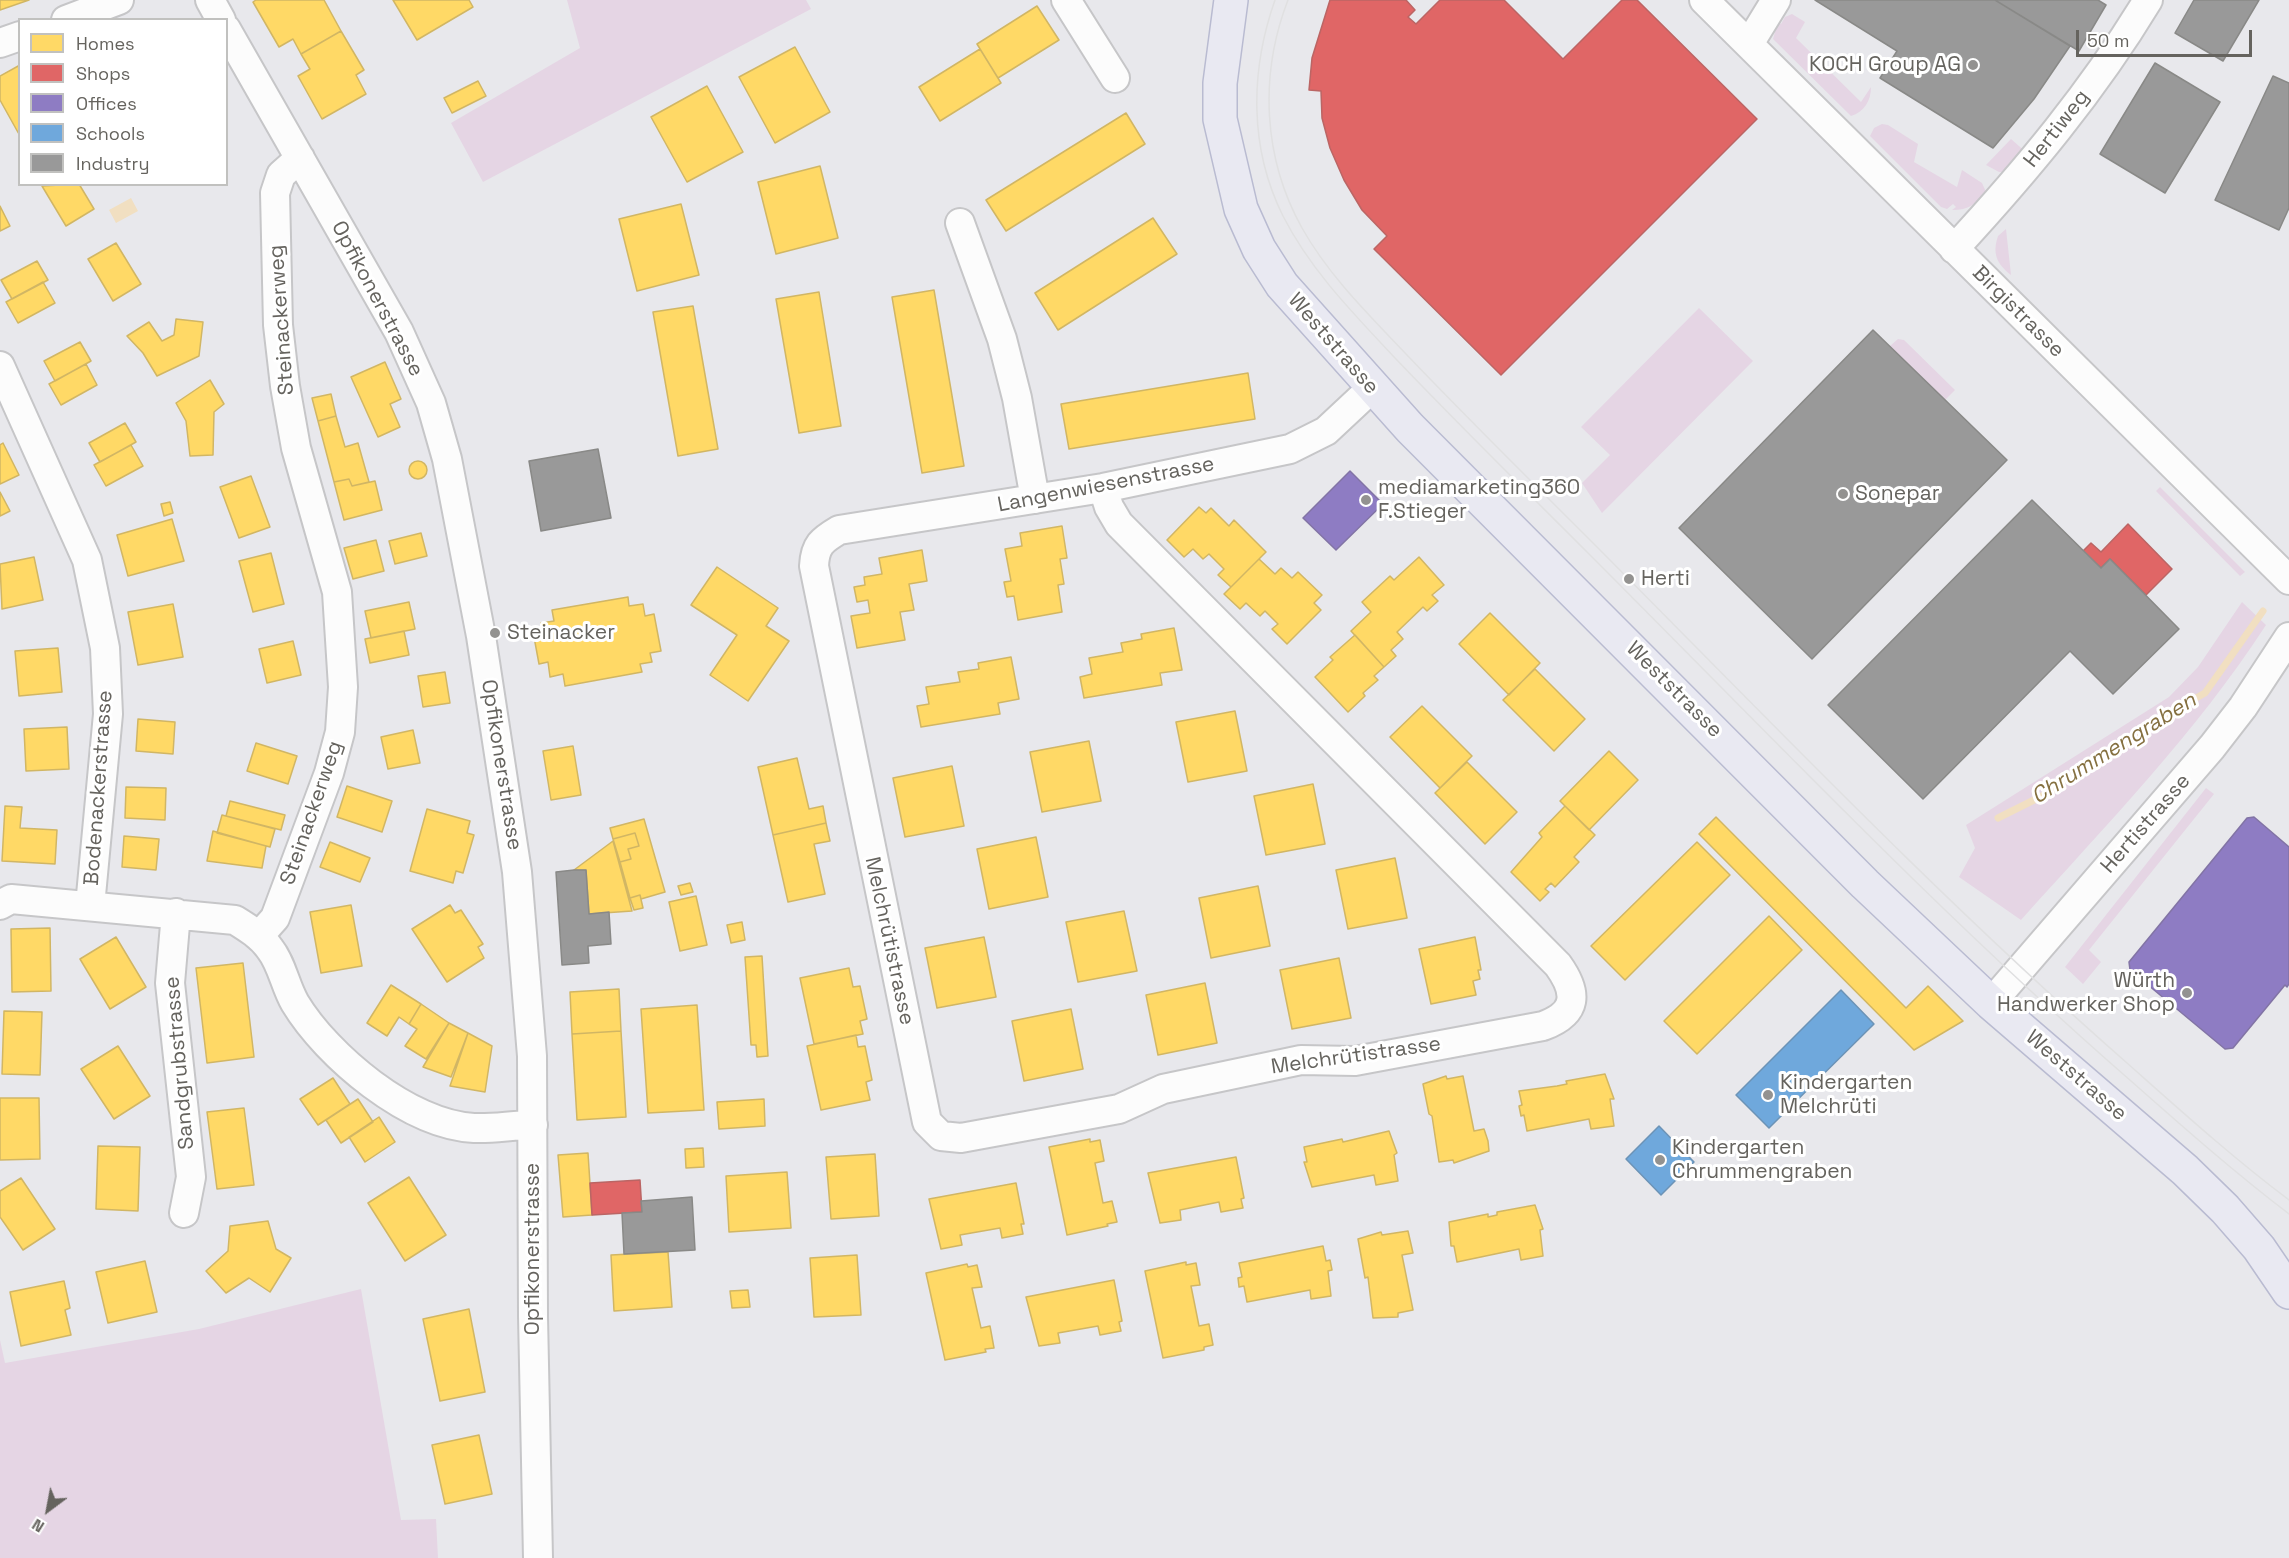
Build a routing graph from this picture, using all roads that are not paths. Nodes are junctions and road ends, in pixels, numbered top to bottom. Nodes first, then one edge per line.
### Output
1 (119, 0) edge
2 (210, 0) edge
3 (1066, 0) edge
4 (1231, 0) edge
5 (1704, 0) edge
6 (1776, 0) edge
7 (2148, 0) edge
8 (71, 18) edge
9 (220, 18) edge
10 (228, 32) edge
11 (18, 37) edge
12 (0, 43) edge
13 (1749, 44) junction
14 (1115, 78) dead end
15 (300, 158) junction
16 (960, 223) dead end
17 (1954, 249) junction
18 (0, 366) edge
19 (1372, 388) junction
20 (1103, 488) junction
21 (1035, 499) junction
22 (821, 540) joint
23 (2289, 580) edge
24 (2289, 638) edge
25 (0, 905) edge
26 (90, 906) junction
27 (176, 914) junction
28 (259, 936) junction
29 (1991, 1003) junction
30 (533, 1125) junction
31 (184, 1213) dead end
32 (2289, 1292) edge
33 (538, 1558) edge

1 - 8 street
2 - 9 street
3 - 14 street
4 - 19 main road, Weststrasse
5 - 13 street, Birgistrasse
6 - 13 street
7 - 17 street, Hertiweg
10 - 15 street, Opfikonerstrasse
11 - 12 street
13 - 17 street, Birgistrasse
15 - 28 street, Steinackerweg
15 - 30 street, Opfikonerstrasse
16 - 21 street
17 - 23 street, Birgistrasse
18 - 26 street, Bodenackerstrasse
19 - 20 street, Langenwiesenstrasse
19 - 29 main road, Weststrasse
20 - 21 street, Langenwiesenstrasse
20 - 22 street, Melchrütistrasse
21 - 22 street, Langenwiesenstrasse
24 - 29 street, Hertistrasse
25 - 26 street
26 - 27 street
27 - 28 street
27 - 31 street, Sandgrubstrasse
28 - 30 street
29 - 32 main road, Weststrasse
30 - 33 street, Opfikonerstrasse

